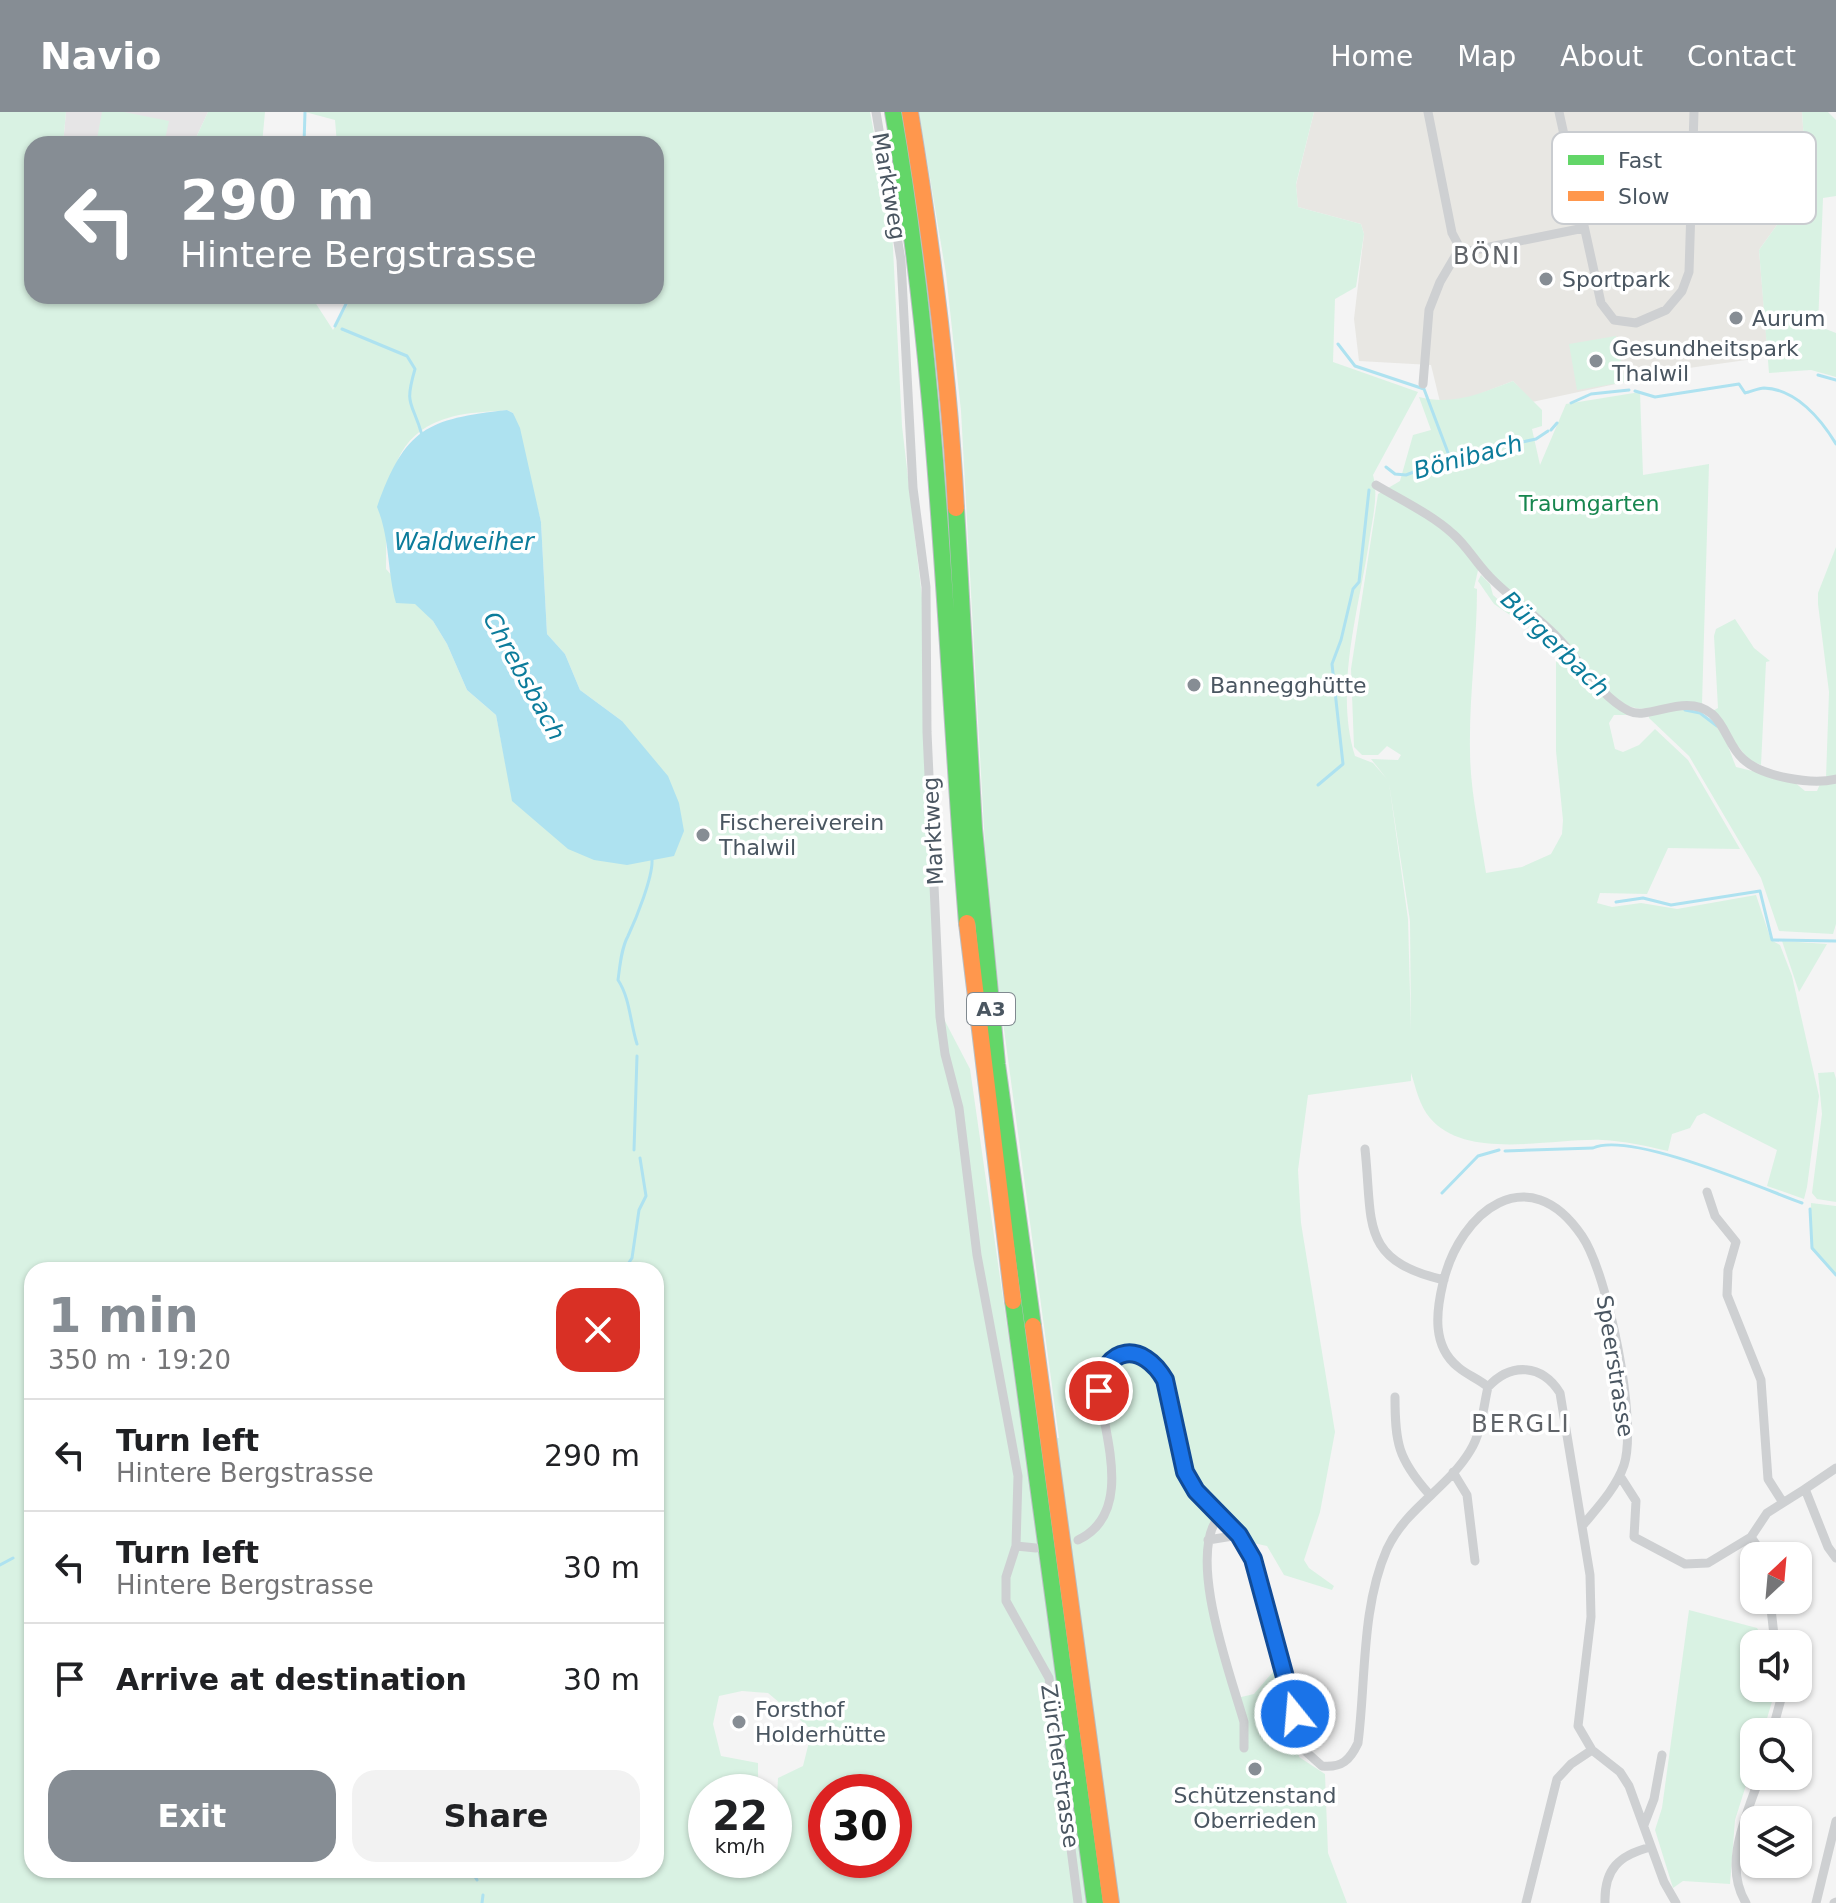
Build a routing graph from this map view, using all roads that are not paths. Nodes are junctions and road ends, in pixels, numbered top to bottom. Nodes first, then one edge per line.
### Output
1 (876, 112) edge
2 (893, 112) edge
3 (910, 112) edge
4 (1428, 112) edge
5 (1559, 112) edge
6 (1694, 112) edge
7 (1563, 132) edge
8 (1693, 132) edge
9 (1583, 224) edge
10 (1689, 224) edge
11 (1584, 228) junction
12 (1460, 248) junction
13 (1423, 384) dead end
14 (1376, 485) dead end
15 (1836, 779) edge
16 (1365, 1149) dead end
17 (1707, 1192) dead end
18 (1444, 1280) junction
19 (1488, 1387) junction
20 (1395, 1397) dead end
21 (1836, 1468) edge
22 (1453, 1472) junction
23 (1620, 1476) junction
24 (1805, 1489) junction
25 (1429, 1494) junction
26 (1782, 1501) junction
27 (1220, 1515) junction
28 (1583, 1525) junction
29 (1239, 1535) junction
30 (1751, 1537) junction
31 (1078, 1540) dead end
32 (1208, 1540) junction
33 (1754, 1542) edge
34 (1016, 1546) junction
35 (1036, 1548) dead end
36 (1836, 1558) edge
37 (1475, 1561) dead end
38 (1244, 1748) dead end
39 (1592, 1750) junction
40 (1662, 1755) dead end
41 (1755, 1790) edge
42 (1836, 1821) edge
43 (1644, 1825) junction
44 (1651, 1847) junction
45 (1078, 1903) edge
46 (1095, 1903) edge
47 (1111, 1903) edge
48 (1526, 1903) edge
49 (1605, 1903) edge
50 (1676, 1903) edge
51 (1746, 1903) edge
52 (1816, 1903) edge

1 - 34 street, Marktweg
2 - 46 highway, A3
3 - 47 highway, A3
4 - 12 street
5 - 7 street
6 - 8 street
9 - 11 street
10 - 11 street
11 - 12 street
12 - 13 street
14 - 15 street
16 - 18 street
17 - 26 street
18 - 19 street, Speerstrasse
18 - 23 street, Speerstrasse
19 - 22 street
19 - 28 street
20 - 25 street
21 - 24 street
22 - 25 street
22 - 37 street
23 - 28 street, Speerstrasse
23 - 30 street
24 - 26 street
24 - 36 street
25 - 29 street
26 - 30 street
27 - 29 street
27 - 31 street
27 - 32 street
28 - 39 street
29 - 32 street
30 - 33 street
32 - 38 street
34 - 35 street
34 - 45 street, Zürcherstrasse
39 - 43 street
39 - 48 street
40 - 43 street
41 - 51 street
42 - 52 street
43 - 44 street
44 - 49 street
44 - 50 street

